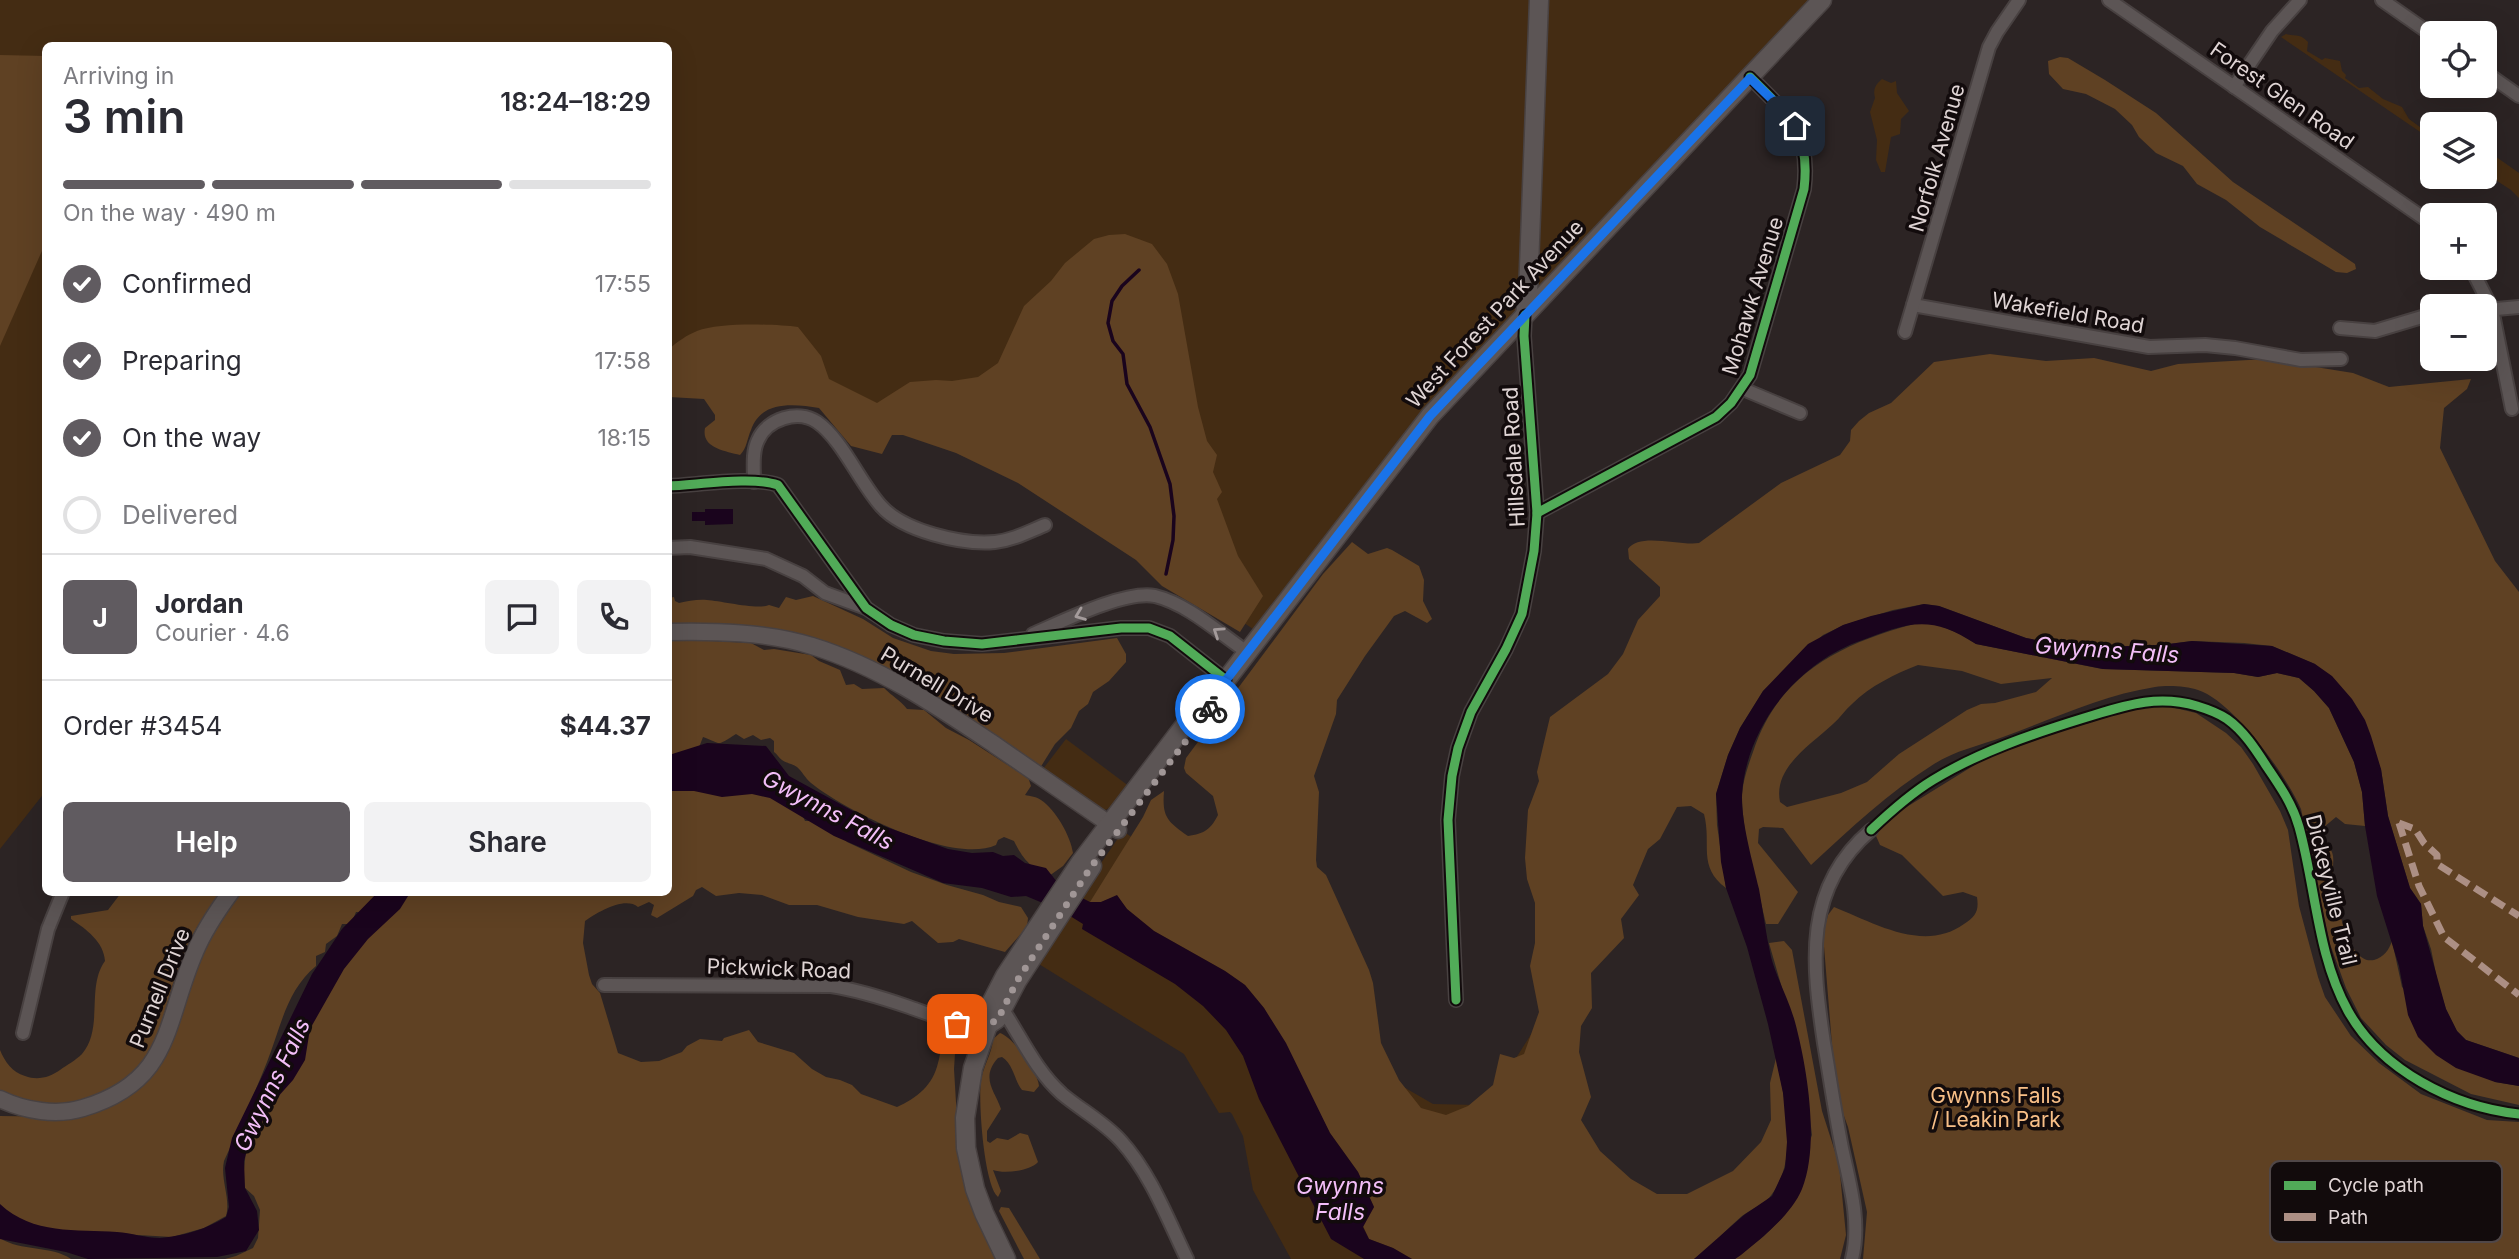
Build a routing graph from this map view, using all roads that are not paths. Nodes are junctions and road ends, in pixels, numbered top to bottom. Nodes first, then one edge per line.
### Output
1 (1539, 0) edge
2 (1822, 0) edge
3 (2020, 0) edge
4 (2109, 0) edge
5 (2300, 0) edge
6 (2382, 0) edge
7 (2420, 27) edge
8 (1750, 78) junction
9 (2497, 79) edge
10 (2234, 87) junction
11 (2518, 92) edge
12 (2420, 217) edge
13 (1913, 305) junction
14 (2519, 307) edge
15 (2497, 309) edge
16 (1525, 314) junction
17 (2420, 318) edge
18 (2340, 328) dead end
19 (1905, 332) dead end
20 (2497, 344) edge
21 (2341, 359) dead end
22 (1743, 389) junction
23 (2512, 409) dead end
24 (1800, 412) dead end
25 (754, 482) junction
26 (672, 486) edge
27 (1537, 513) junction
28 (1045, 525) dead end
29 (672, 548) edge
30 (866, 608) junction
31 (672, 632) edge
32 (1023, 639) junction
33 (1247, 652) junction
34 (1226, 680) junction
35 (1114, 827) junction
36 (1871, 830) dead end
37 (61, 896) edge
38 (228, 896) edge
39 (1038, 936) junction
40 (604, 985) dead end
41 (1455, 1000) dead end
42 (1003, 1010) junction
43 (988, 1025) junction
44 (23, 1032) dead end
45 (968, 1096) junction
46 (0, 1099) edge
47 (1006, 1259) edge
48 (1018, 1259) edge
49 (1187, 1259) edge
50 (1852, 1259) edge

1 - 16 main road, Hillsdale Road
2 - 8 main road, West Forest Park Avenue
3 - 13 street, Norfolk Avenue
4 - 10 street, Forest Glen Road
5 - 10 street
6 - 7 street
8 - 16 main road, West Forest Park Avenue
8 - 22 street, Mohawk Avenue
9 - 11 street
10 - 12 street, Forest Glen Road
13 - 19 street, Norfolk Avenue
13 - 21 street, Wakefield Road
14 - 15 street
16 - 27 street, Hillsdale Road
16 - 33 main road, West Forest Park Avenue
17 - 18 street
20 - 23 street
22 - 24 street
22 - 27 street, Mohawk Avenue
25 - 26 street
25 - 28 street
25 - 30 street
27 - 41 street, Hillsdale Road
29 - 30 street
30 - 32 street
31 - 35 street, Purnell Drive
33 -> 32 street
32 - 34 street
33 - 34 main road, West Forest Park Avenue
34 - 35 main road, West Forest Park Avenue
35 - 39 main road, West Forest Park Avenue
36 - 50 street
37 - 44 street
38 - 46 street, Purnell Drive
39 - 42 main road
39 - 43 main road
40 - 43 street, Pickwick Road
42 - 43 main road
42 - 49 street
43 - 45 main road
45 - 47 main road
45 - 48 main road

